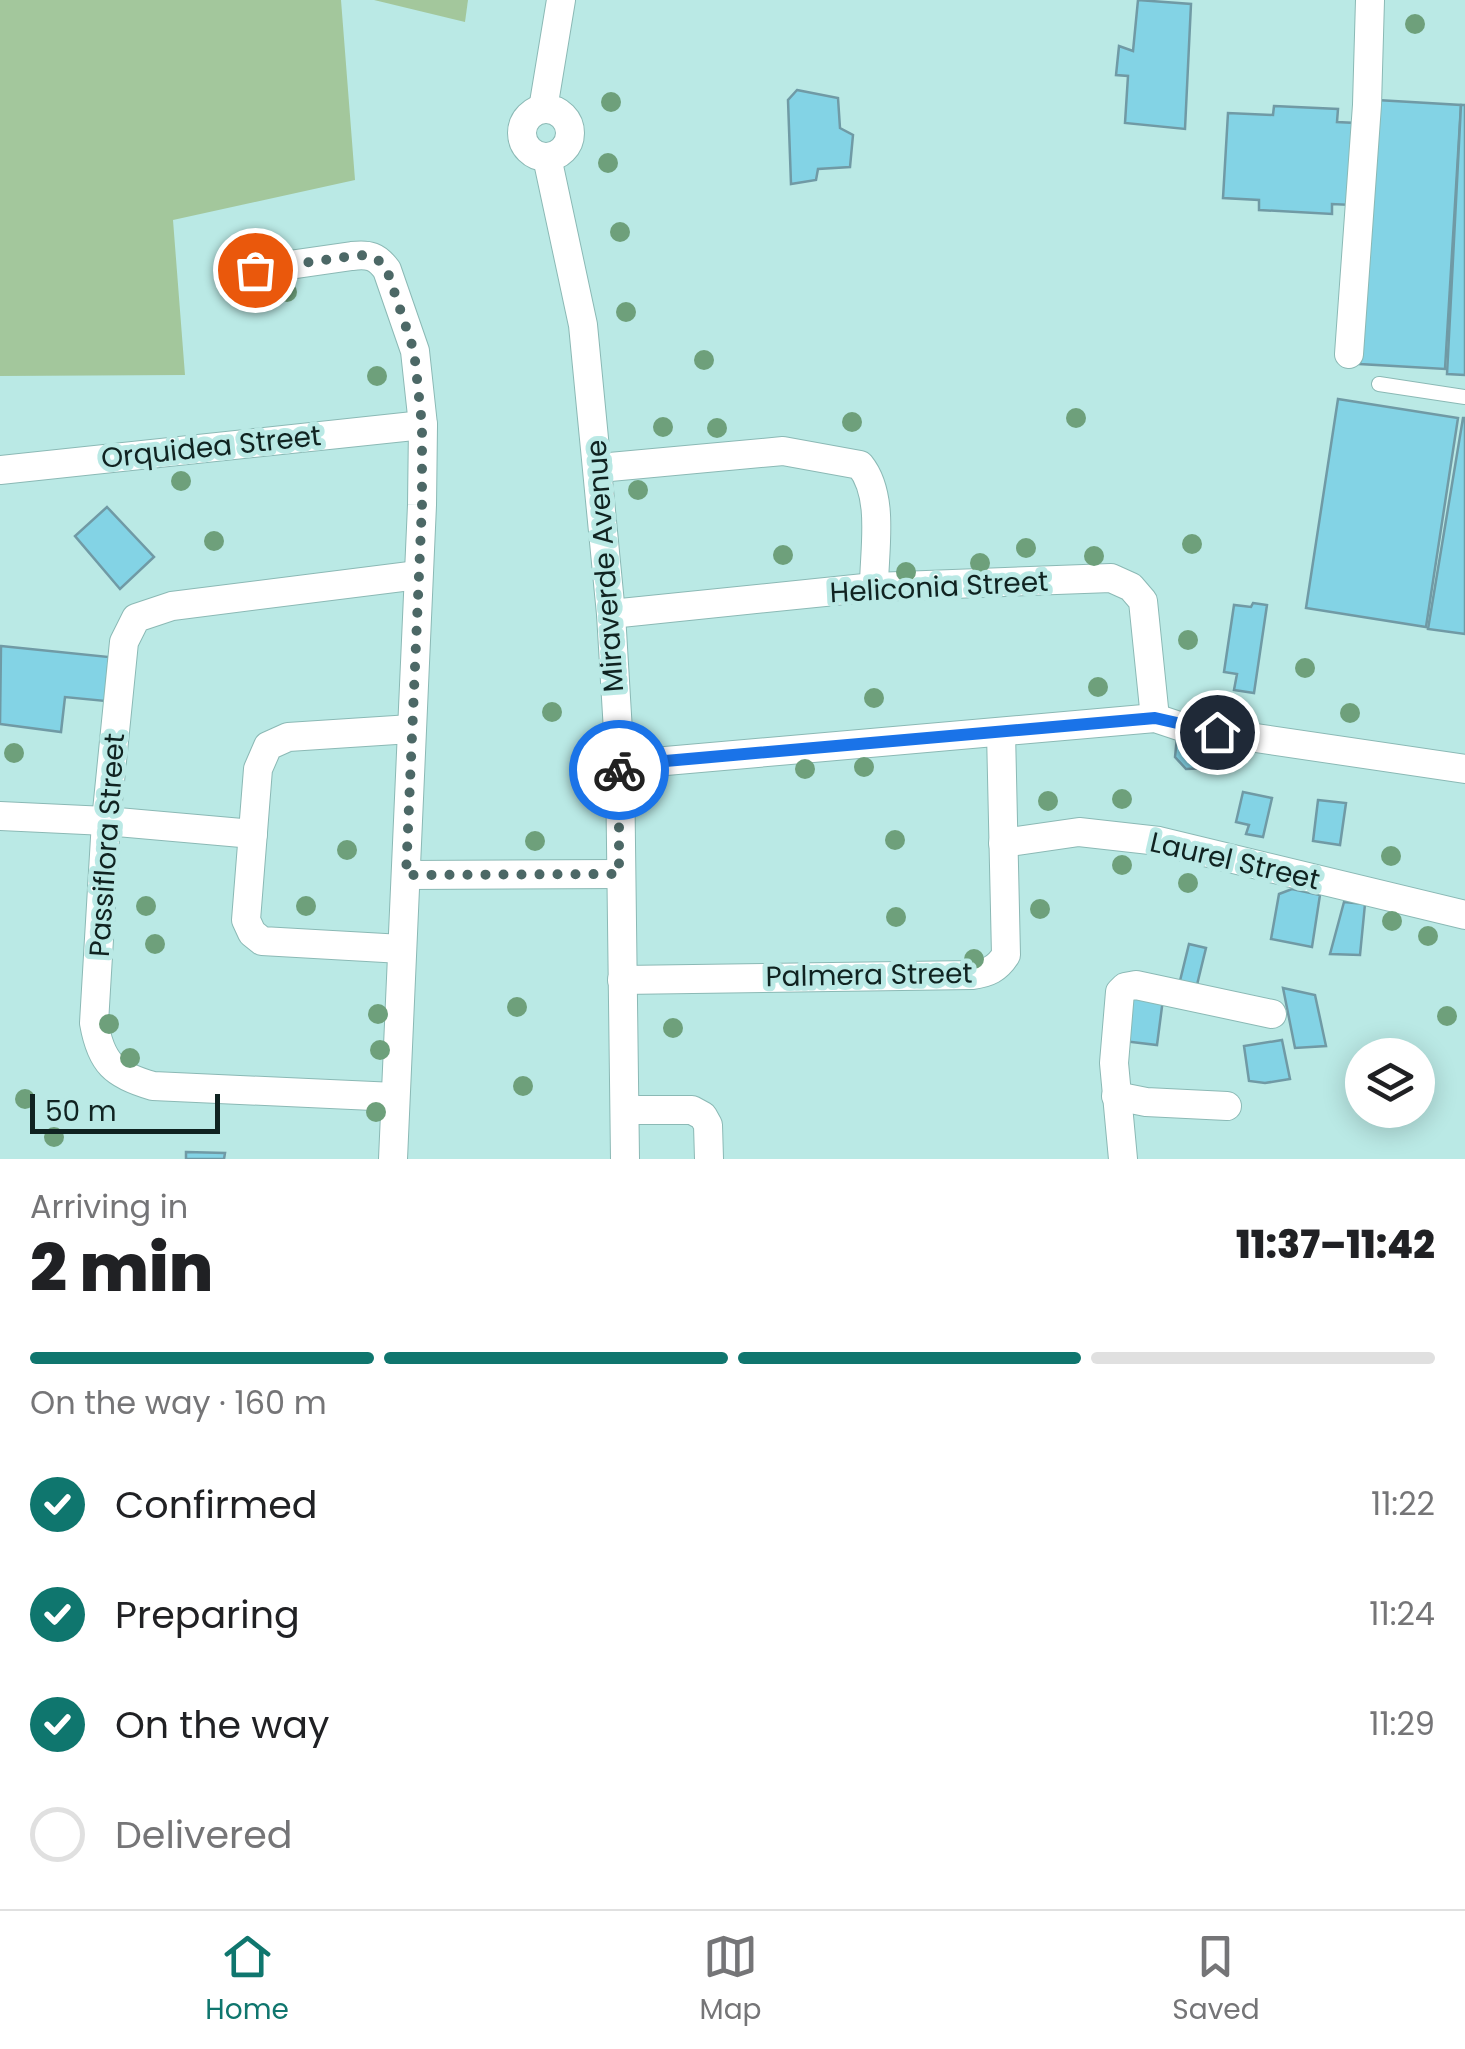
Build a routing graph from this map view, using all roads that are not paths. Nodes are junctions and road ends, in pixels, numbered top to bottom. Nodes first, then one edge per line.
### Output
1 (560, 0) edge
2 (1370, 0) edge
3 (255, 270) dead end
4 (1349, 354) dead end
5 (1379, 384) dead end
6 (1465, 397) edge
7 (422, 425) junction
8 (599, 468) junction
9 (0, 470) edge
10 (418, 575) junction
11 (874, 588) junction
12 (611, 614) junction
13 (1155, 718) junction
14 (411, 729) junction
15 (1000, 732) junction
16 (620, 765) junction
17 (1465, 769) edge
18 (0, 816) edge
19 (106, 821) junction
20 (252, 834) junction
21 (1003, 842) junction
22 (619, 874) junction
23 (406, 875) junction
24 (1465, 916) edge
25 (402, 950) junction
26 (622, 980) junction
27 (1272, 1014) dead end
28 (1116, 1096) junction
29 (395, 1098) junction
30 (1228, 1106) dead end
31 (625, 1110) junction
32 (393, 1159) edge
33 (625, 1159) edge
34 (709, 1159) edge
35 (1122, 1159) edge

1 - 8 street, Miraverde Avenue
2 - 4 street
3 - 7 street
5 - 6 lane
7 - 9 street, Orquidea Street
7 - 10 street
8 - 11 street
8 - 12 street, Miraverde Avenue
10 - 14 street
10 - 19 street, Passiflora Street
11 - 12 street, Heliconia Street
11 - 13 street, Heliconia Street
12 - 16 street, Miraverde Avenue
13 - 15 street
13 - 17 street
14 - 20 street
14 - 23 street
15 - 16 street
15 - 21 street, Palmera Street
16 - 22 street, Miraverde Avenue
18 - 19 street
19 - 20 street
19 - 29 street, Passiflora Street
20 - 25 street
21 - 24 street, Laurel Street
21 - 26 street, Palmera Street
22 - 23 street
22 - 26 street, Miraverde Avenue
23 - 25 street
25 - 29 street
26 - 31 street, Miraverde Avenue
27 - 28 street
28 - 30 street
28 - 35 street
29 - 32 street
31 - 33 street, Miraverde Avenue
31 - 34 street

